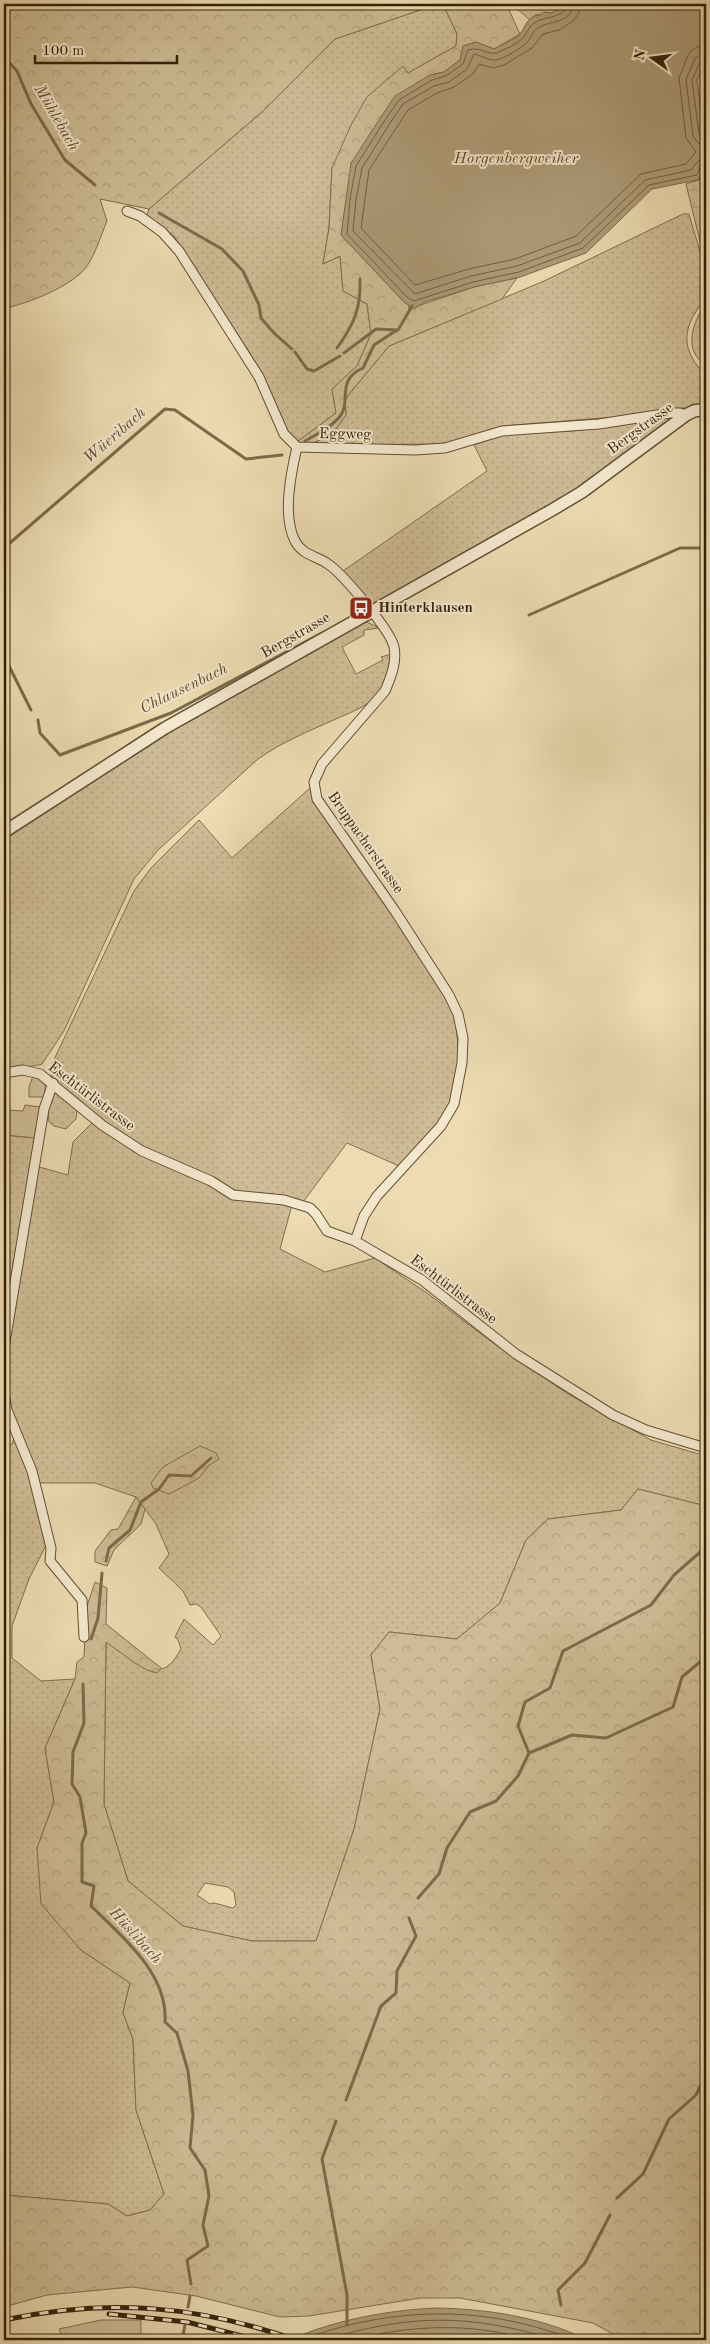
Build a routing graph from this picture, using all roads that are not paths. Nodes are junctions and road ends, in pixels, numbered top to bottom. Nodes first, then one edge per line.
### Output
1 (127, 211) dead end
2 (706, 408) edge
3 (686, 415) junction
4 (297, 447) junction
5 (370, 611) junction
6 (4, 832) edge
7 (4, 1073) edge
8 (53, 1083) junction
9 (355, 1241) junction
10 (4, 1348) edge
11 (4, 1394) edge
12 (706, 1448) edge
13 (84, 1637) dead end

1 - 4 street, Eggweg
2 - 3 street, Bergstrasse
3 - 4 street, Eggweg
3 - 5 street, Bergstrasse
4 - 5 street, Bruppacherstrasse
5 - 6 street, Bergstrasse
5 - 9 street, Bruppacherstrasse
7 - 8 street, Eschtürlistrasse
8 - 9 street, Eschtürlistrasse
8 - 10 street
9 - 12 street, Eschtürlistrasse
11 - 13 street

